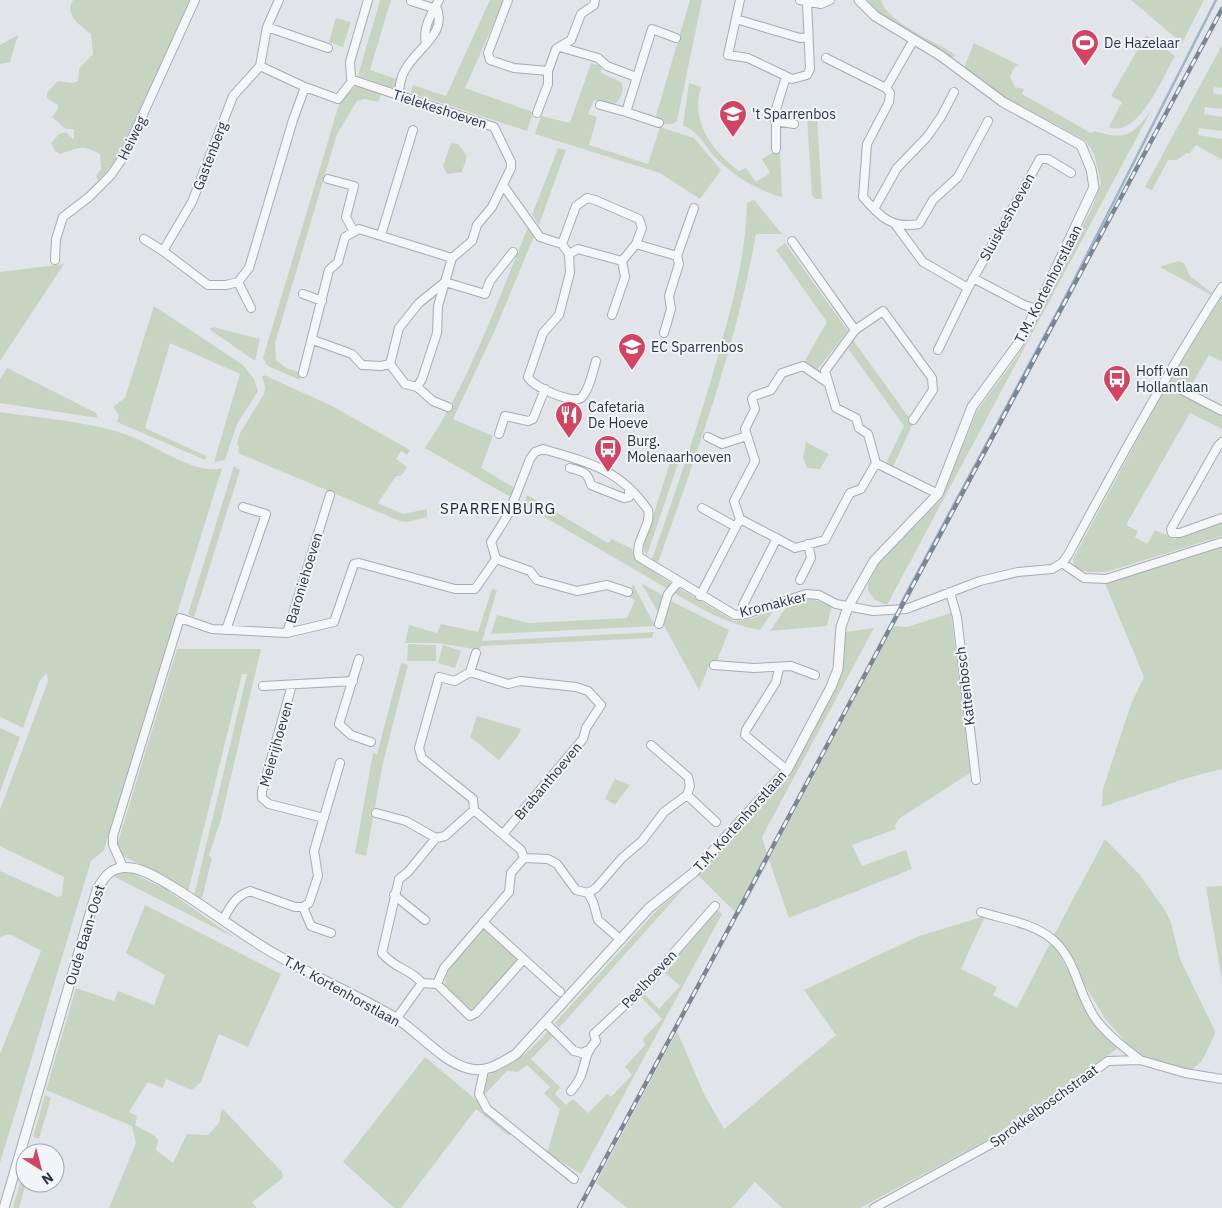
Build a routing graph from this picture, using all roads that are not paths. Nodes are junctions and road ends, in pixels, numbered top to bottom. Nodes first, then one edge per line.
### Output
1 (195, 0) edge
2 (279, 0) edge
3 (368, 0) edge
4 (508, 0) edge
5 (595, 0) edge
6 (740, 0) edge
7 (830, 0) edge
8 (859, 0) edge
9 (411, 1) edge
10 (804, 1) edge
11 (436, 5) edge
12 (736, 19) junction
13 (267, 27) junction
14 (808, 37) junction
15 (676, 38) dead end
16 (913, 41) junction
17 (426, 43) junction
18 (560, 47) junction
19 (328, 48) dead end
20 (826, 58) dead end
21 (260, 66) junction
22 (548, 71) junction
23 (636, 76) junction
24 (786, 77) junction
25 (353, 80) junction
26 (305, 87) junction
27 (886, 88) junction
28 (954, 92) dead end
29 (398, 95) junction
30 (600, 105) dead end
31 (626, 112) junction
32 (537, 113) dead end
33 (988, 120) dead end
34 (775, 121) junction
35 (659, 123) dead end
36 (794, 124) dead end
37 (413, 130) dead end
38 (776, 149) dead end
39 (1071, 173) dead end
40 (328, 179) dead end
41 (503, 185) junction
42 (694, 208) dead end
43 (874, 209) junction
44 (896, 224) junction
45 (354, 232) junction
46 (381, 235) junction
47 (144, 239) dead end
48 (792, 241) dead end
49 (562, 244) junction
50 (636, 244) junction
51 (164, 250) junction
52 (513, 252) dead end
53 (569, 254) junction
54 (677, 256) junction
55 (452, 258) junction
56 (55, 260) dead end
57 (622, 262) junction
58 (973, 278) junction
59 (238, 282) junction
60 (445, 282) junction
61 (1222, 287) edge
62 (968, 288) junction
63 (303, 294) dead end
64 (322, 300) junction
65 (252, 308) dead end
66 (1037, 309) junction
67 (612, 315) dead end
68 (855, 330) junction
69 (664, 333) dead end
70 (313, 340) junction
71 (938, 350) dead end
72 (596, 361) dead end
73 (390, 364) junction
74 (303, 373) dead end
75 (828, 383) junction
76 (417, 387) junction
77 (545, 389) junction
78 (1182, 390) dead end
79 (448, 407) dead end
80 (1222, 411) edge
81 (913, 420) dead end
82 (499, 434) dead end
83 (747, 436) junction
84 (708, 437) dead end
85 (1222, 442) edge
86 (876, 463) junction
87 (570, 468) dead end
88 (629, 488) junction
89 (330, 494) dead end
90 (938, 494) junction
91 (243, 507) dead end
92 (702, 508) dead end
93 (1222, 518) edge
94 (740, 519) junction
95 (736, 527) junction
96 (777, 538) junction
97 (1222, 542) edge
98 (808, 544) junction
99 (496, 559) junction
100 (1062, 563) junction
101 (800, 580) dead end
102 (678, 582) junction
103 (628, 592) dead end
104 (950, 592) junction
105 (700, 596) junction
106 (743, 606) dead end
107 (848, 607) junction
108 (659, 624) dead end
109 (226, 630) junction
110 (287, 633) junction
111 (476, 653) dead end
112 (359, 659) dead end
113 (714, 665) dead end
114 (779, 668) junction
115 (470, 672) junction
116 (815, 675) dead end
117 (353, 681) junction
118 (292, 685) junction
119 (263, 686) dead end
120 (371, 742) dead end
121 (651, 745) dead end
122 (340, 763) dead end
123 (786, 770) junction
124 (976, 780) dead end
125 (687, 795) junction
126 (474, 810) junction
127 (376, 813) dead end
128 (324, 818) junction
129 (716, 822) dead end
130 (504, 833) junction
131 (436, 838) junction
132 (524, 858) junction
133 (123, 867) junction
134 (588, 893) junction
135 (394, 895) junction
136 (303, 906) junction
137 (715, 906) dead end
138 (980, 912) dead end
139 (223, 920) junction
140 (425, 920) dead end
141 (483, 922) junction
142 (331, 932) dead end
143 (621, 940) junction
144 (523, 960) junction
145 (422, 983) junction
146 (437, 984) junction
147 (560, 992) dead end
148 (396, 1019) junction
149 (545, 1022) junction
150 (1125, 1047) junction
151 (586, 1051) junction
152 (1108, 1060) junction
153 (1140, 1060) junction
154 (484, 1070) junction
155 (1222, 1079) edge
156 (571, 1090) dead end
157 (574, 1179) dead end
158 (4, 1208) edge
159 (874, 1208) edge

1 - 56 street, Heiweg
2 - 13 street
3 - 25 street
4 - 22 street
5 - 18 street
6 - 12 street
7 - 10 street
8 - 16 street, T.M. Kortenhorstlaan
9 - 11 street
10 - 14 street
11 - 17 street
11 - 17 street
12 - 14 street
12 - 24 street
13 - 19 street
13 - 21 street
14 - 24 street
15 - 23 street
16 - 27 street
16 - 66 street, T.M. Kortenhorstlaan
17 - 29 street
18 - 22 street
18 - 23 street
20 - 27 street
21 - 26 street
21 - 51 street, Gastenberg
22 - 32 street
23 - 31 street
24 - 34 street
25 - 26 street
25 - 29 street, Tielekeshoeven
26 - 59 street
27 - 43 street
28 - 43 street
29 - 41 street, Tielekeshoeven
30 - 31 street
31 - 35 street
33 - 44 street
34 - 36 street
34 - 38 street
37 - 46 street, Tielekeshoeven
39 - 58 street, Sluiskeshoeven
40 - 45 street
41 - 49 street
41 - 55 street, Tielekeshoeven
42 - 54 street
43 - 44 street
44 - 62 street
45 - 46 street
45 - 64 street
46 - 55 street
47 - 51 street
48 - 68 street
49 - 50 street
49 - 53 street
50 - 54 street
50 - 57 street
51 - 59 street
52 - 60 street
53 - 57 street
53 - 77 street
54 - 69 street
55 - 60 street
57 - 67 street
58 - 62 street, Sluiskeshoeven
58 - 66 street
59 - 65 street
60 - 73 street
60 - 76 street
61 - 100 street
62 - 71 street, Sluiskeshoeven
63 - 64 street
64 - 70 street
66 - 90 street, T.M. Kortenhorstlaan
68 - 75 street
68 - 81 street
70 - 73 street
70 - 74 street
72 - 77 street
73 - 76 street
75 - 83 street
75 - 86 street
76 - 79 street
77 - 82 street
78 - 80 street
83 - 84 street
83 - 94 street
85 - 93 street
86 - 90 street
86 - 98 street
87 - 88 street
88 - 99 street
88 - 102 street, Kromakker
89 - 110 street, Baroniehoeven
90 - 107 street, T.M. Kortenhorstlaan
91 - 109 street
92 - 95 street
94 - 95 street
94 - 96 street
95 - 105 street
96 - 98 street
96 - 106 street
97 - 100 street
98 - 101 street
99 - 103 street
99 - 110 street
100 - 104 street
102 - 105 street, Kromakker
102 - 108 street
104 - 107 street
104 - 124 street, Kattenbosch
105 - 107 street, Kromakker
107 - 123 street, T.M. Kortenhorstlaan
109 - 110 street, Baroniehoeven
109 - 133 street, Baroniehoeven
111 - 115 street
112 - 117 street
113 - 114 street
114 - 116 street
114 - 123 street
115 - 126 street, Brabanthoeven
115 - 130 street, Brabanthoeven
117 - 118 street, Meierijhoeven
117 - 120 street
118 - 119 street, Meierijhoeven
118 - 128 street, Meierijhoeven
121 - 125 street
122 - 128 street
123 - 143 street, T.M. Kortenhorstlaan
125 - 129 street
125 - 134 street
126 - 130 street, Brabanthoeven
126 - 131 street
127 - 131 street
128 - 136 street
130 - 132 street, Brabanthoeven
131 - 135 street
132 - 134 street
132 - 141 street
133 - 139 street, T.M. Kortenhorstlaan
133 - 158 street, Oude Baan-Oost
134 - 143 street
135 - 140 street
135 - 145 street
136 - 139 street
136 - 142 street
137 - 151 street, Peelhoeven
138 - 150 street, Sprokkelboschstraat
139 - 148 street, T.M. Kortenhorstlaan
141 - 144 street
141 - 146 street
143 - 149 street, T.M. Kortenhorstlaan
144 - 146 street
144 - 147 street
145 - 146 street
145 - 148 street
148 - 154 street, T.M. Kortenhorstlaan
149 - 151 street
149 - 154 street, T.M. Kortenhorstlaan
150 - 152 street, Sprokkelboschstraat
150 - 153 street, Sprokkelboschstraat
151 - 156 street, Peelhoeven
152 - 153 street, Sprokkelboschstraat
152 - 159 street, Sprokkelboschstraat
153 - 155 street, Sprokkelboschstraat
154 - 157 street

